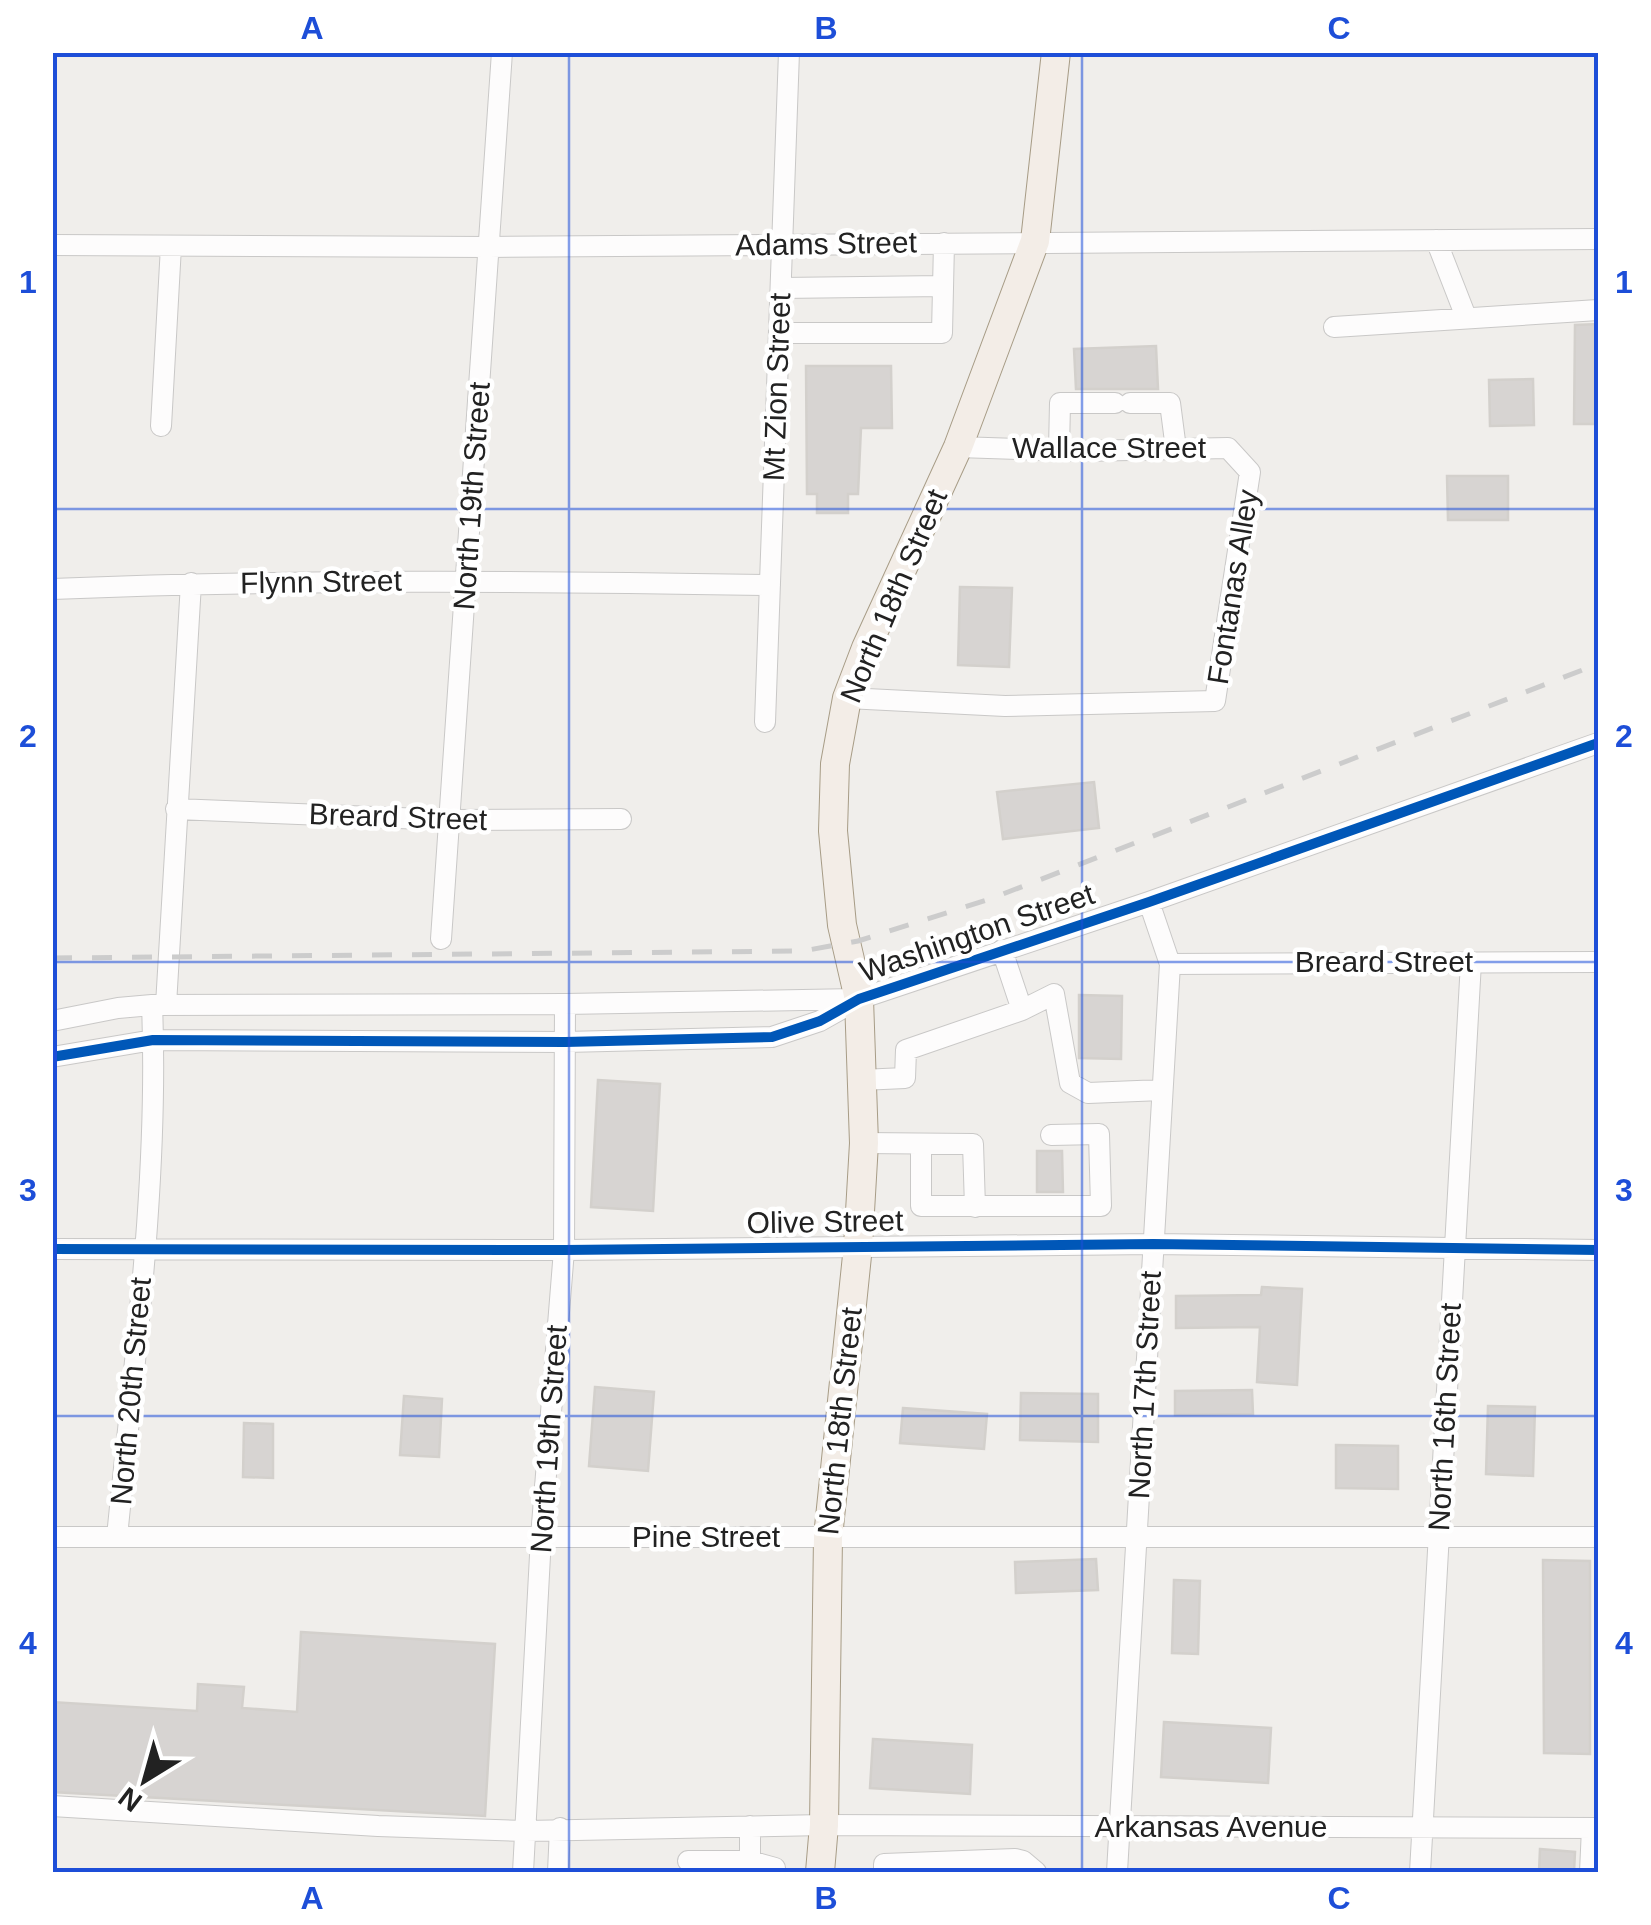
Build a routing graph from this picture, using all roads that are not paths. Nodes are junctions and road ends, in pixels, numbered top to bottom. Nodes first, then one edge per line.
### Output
1 (502, 52) edge
2 (789, 52) edge
3 (1056, 52) edge
4 (1598, 239) edge
5 (1436, 240) junction
6 (1035, 241) junction
7 (944, 242) junction
8 (52, 244) edge
9 (782, 245) junction
10 (172, 246) junction
11 (489, 247) junction
12 (943, 286) junction
13 (780, 288) junction
14 (1598, 310) edge
15 (1466, 317) junction
16 (1334, 327) dead end
17 (779, 333) junction
18 (161, 426) dead end
19 (958, 447) junction
20 (1176, 449) junction
21 (1059, 450) junction
22 (1250, 472) joint
23 (466, 580) junction
24 (191, 583) junction
25 (770, 585) junction
26 (52, 589) edge
27 (847, 698) junction
28 (765, 722) dead end
29 (1598, 743) edge
30 (176, 809) junction
31 (450, 820) junction
32 (621, 820) dead end
33 (1149, 902) junction
34 (441, 939) dead end
35 (1002, 950) junction
36 (1471, 962) junction
37 (1598, 962) edge
38 (1170, 964) junction
39 (859, 999) junction
40 (565, 1004) junction
41 (159, 1005) junction
42 (1022, 1010) junction
43 (52, 1021) edge
44 (153, 1040) junction
45 (566, 1042) junction
46 (52, 1058) edge
47 (862, 1080) junction
48 (1162, 1090) junction
49 (1051, 1135) dead end
50 (864, 1143) junction
51 (921, 1144) junction
52 (975, 1207) junction
53 (1005, 1208) junction
54 (1154, 1244) junction
55 (858, 1246) junction
56 (1007, 1246) junction
57 (52, 1249) edge
58 (144, 1249) junction
59 (564, 1250) junction
60 (1455, 1250) junction
61 (1598, 1250) edge
62 (52, 1536) edge
63 (117, 1537) junction
64 (541, 1537) junction
65 (828, 1537) junction
66 (1438, 1537) junction
67 (1136, 1538) junction
68 (1598, 1538) edge
69 (52, 1806) edge
70 (824, 1825) junction
71 (750, 1826) junction
72 (1016, 1826) junction
73 (1120, 1826) junction
74 (560, 1828) junction
75 (690, 1828) junction
76 (1422, 1828) junction
77 (1595, 1828) edge
78 (526, 1830) junction
79 (750, 1860) junction
80 (688, 1867) edge
81 (884, 1868) edge
82 (1020, 1868) edge
83 (524, 1872) edge
84 (558, 1872) edge
85 (775, 1872) edge
86 (820, 1872) edge
87 (1117, 1872) edge
88 (1420, 1872) edge
89 (1590, 1872) edge

1 - 11 street, North 19th Street
2 - 9 street, Mt Zion Street
3 - 6 main road, North 18th Street
4 - 5 street, Adams Street
5 - 6 street, Adams Street
5 - 15 street
6 - 7 street, Adams Street
6 - 19 main road, North 18th Street
7 - 9 street, Adams Street
7 - 12 street
8 - 10 street, Adams Street
9 - 11 street, Adams Street
9 - 13 street, Mt Zion Street
10 - 11 street, Adams Street
10 - 18 street
11 - 23 street, North 19th Street
12 - 13 street
12 - 17 street
13 - 17 street, Mt Zion Street
14 - 15 street
15 - 16 street
17 - 25 street, Mt Zion Street
19 - 21 street, Wallace Street
19 - 27 main road, North 18th Street
20 - 21 street, Wallace Street
20 - 21 street
20 - 22 street, Wallace Street
22 - 27 street, Fontanas Alley
23 - 24 street, Flynn Street
23 - 25 street, Flynn Street
23 - 31 street, North 19th Street
24 - 26 street, Flynn Street
24 - 30 street, North 20th Street
25 - 28 street, Mt Zion Street
27 - 39 main road, North 18th Street
29 - 33 street, Washington Street
30 - 31 street, Breard Street
30 - 41 street, North 20th Street
31 - 32 street, Breard Street
31 - 34 street, North 19th Street
33 - 35 street, Washington Street
33 - 38 street, North 17th Street
35 - 39 street, Washington Street
35 - 42 street
36 - 37 street, Breard Street
36 - 38 street, Breard Street
36 - 60 street, North 16th Street
38 - 48 street, North 17th Street
39 - 40 street, Washington Street
39 - 45 street, Washington Street
39 - 47 main road, North 18th Street
40 - 41 street, Washington Street
40 - 45 street, North 19th Street
41 - 43 street, Washington Street
41 - 44 street, North 20th Street
42 - 47 street
42 - 48 street
44 - 45 street, Washington Street
44 - 46 street, Washington Street
44 - 58 street, North 20th Street
45 - 59 street, North 19th Street
47 - 50 main road, North 18th Street
48 - 54 street, North 17th Street
49 - 53 street
50 - 51 street
50 - 55 main road, North 18th Street
51 - 52 street
51 - 52 street
52 - 53 street
53 - 56 street
54 - 56 street, Olive Street
54 - 60 street, Olive Street
54 - 67 street, North 17th Street
55 - 56 street, Olive Street
55 - 59 street, Olive Street
55 - 65 main road, North 18th Street
57 - 58 street, Olive Street
58 - 59 street, Olive Street
58 - 63 street, North 20th Street
59 - 64 street, North 19th Street
60 - 61 street, Olive Street
60 - 66 street, North 16th Street
62 - 63 street, Pine Street
63 - 64 street, Pine Street
64 - 65 street, Pine Street
64 - 78 street, North 19th Street
65 - 67 street, Pine Street
65 - 70 main road, North 18th Street
66 - 67 street, Pine Street
66 - 68 street, Pine Street
66 - 76 street, North 16th Street
67 - 73 street, North 17th Street
69 - 78 street, Arkansas Avenue
70 - 71 street, Arkansas Avenue
70 - 72 street, Arkansas Avenue
70 - 86 main road, North 18th Street
71 - 75 street, Arkansas Avenue
71 - 79 street
72 - 73 street, Arkansas Avenue
72 - 82 street
73 - 76 street, Arkansas Avenue
73 - 87 street, North 17th Street
74 - 75 street, Arkansas Avenue
74 - 78 street, Arkansas Avenue
74 - 84 street
75 - 80 street
76 - 77 street, Arkansas Avenue
76 - 88 street, North 16th Street
77 - 89 street
78 - 83 street, North 19th Street
79 - 80 street
79 - 85 street
81 - 82 street

